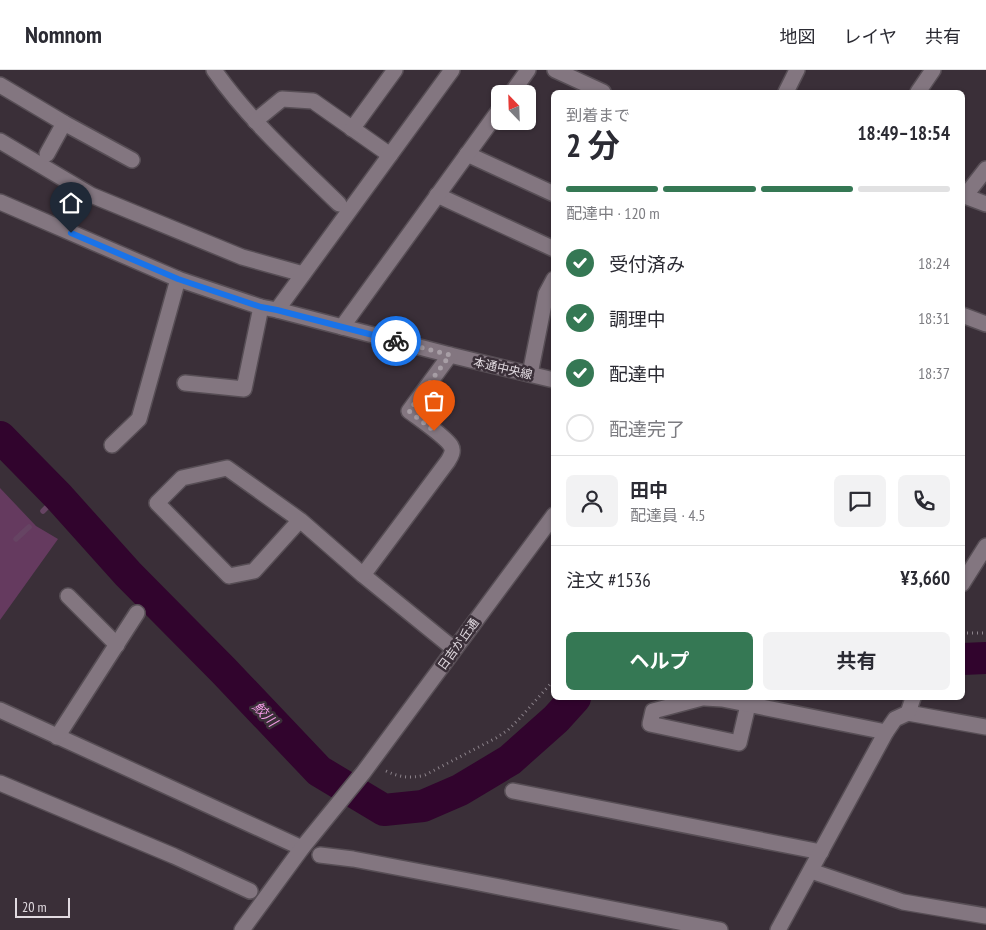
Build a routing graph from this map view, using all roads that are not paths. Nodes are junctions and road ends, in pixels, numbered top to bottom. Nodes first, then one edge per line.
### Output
1 (214, 70) edge
2 (395, 70) edge
3 (452, 70) edge
4 (528, 70) edge
5 (555, 70) edge
6 (797, 70) edge
7 (933, 70) edge
8 (0, 85) edge
9 (517, 85) edge
10 (599, 90) edge
11 (787, 90) edge
12 (919, 90) edge
13 (255, 121) junction
14 (491, 121) edge
15 (64, 123) junction
16 (352, 129) junction
17 (0, 141) edge
18 (46, 154) dead end
19 (467, 154) junction
20 (390, 155) junction
21 (132, 160) dead end
22 (986, 169) edge
23 (551, 193) edge
24 (437, 195) junction
25 (965, 195) edge
26 (965, 196) edge
27 (0, 202) edge
28 (339, 204) dead end
29 (986, 204) edge
30 (551, 248) edge
31 (302, 274) junction
32 (178, 279) junction
33 (551, 285) edge
34 (261, 307) junction
35 (277, 310) junction
36 (965, 316) edge
37 (986, 324) edge
38 (342, 327) junction
39 (450, 355) junction
40 (530, 374) junction
41 (551, 379) edge
42 (185, 383) dead end
43 (112, 445) dead end
44 (551, 519) edge
45 (300, 520) junction
46 (986, 546) edge
47 (363, 575) junction
48 (965, 579) edge
49 (68, 596) dead end
50 (138, 613) dead end
51 (117, 645) junction
52 (454, 649) junction
53 (695, 700) edge
54 (726, 700) edge
55 (912, 700) edge
56 (748, 705) junction
57 (0, 710) edge
58 (908, 712) junction
59 (986, 727) edge
60 (886, 732) junction
61 (57, 737) junction
62 (0, 783) edge
63 (514, 791) dead end
64 (302, 848) junction
65 (821, 852) junction
66 (320, 855) dead end
67 (811, 871) junction
68 (250, 891) dead end
69 (986, 916) edge
70 (243, 930) edge
71 (720, 930) edge
72 (778, 930) edge

1 - 13 street
2 - 16 street
3 - 20 street
4 - 9 street
5 - 10 street
6 - 11 street
7 - 12 street
8 - 15 street
13 - 16 street
13 - 28 street
14 - 19 street
15 - 18 street
15 - 21 street
16 - 20 street
17 - 31 street
19 - 23 street
19 - 24 street
20 - 31 street
22 - 25 street
24 - 30 street
24 - 38 street
26 - 29 street
27 - 32 street, 本通中央線
31 - 35 street
32 - 34 street, 本通中央線
32 - 43 street
33 - 40 street
34 - 35 street, 本通中央線
34 - 42 street
35 - 38 street, 本通中央線
36 - 37 street
38 - 39 street, 本通中央線
39 - 40 street, 本通中央線
39 - 47 street
40 - 41 street, 本通中央線
44 - 52 street, 日吉が丘通
45 - 45 street
45 - 47 street
46 - 48 street
47 - 52 street
49 - 51 street
50 - 51 street
51 - 61 street
52 - 64 street, 日吉が丘通
53 - 56 street
54 - 56 street
55 - 58 street
56 - 60 street
57 - 61 street
58 - 59 street
58 - 60 street
60 - 65 street
61 - 64 street
62 - 68 street
63 - 65 street
64 - 70 street
65 - 67 street
66 - 71 street
67 - 69 street
67 - 72 street

